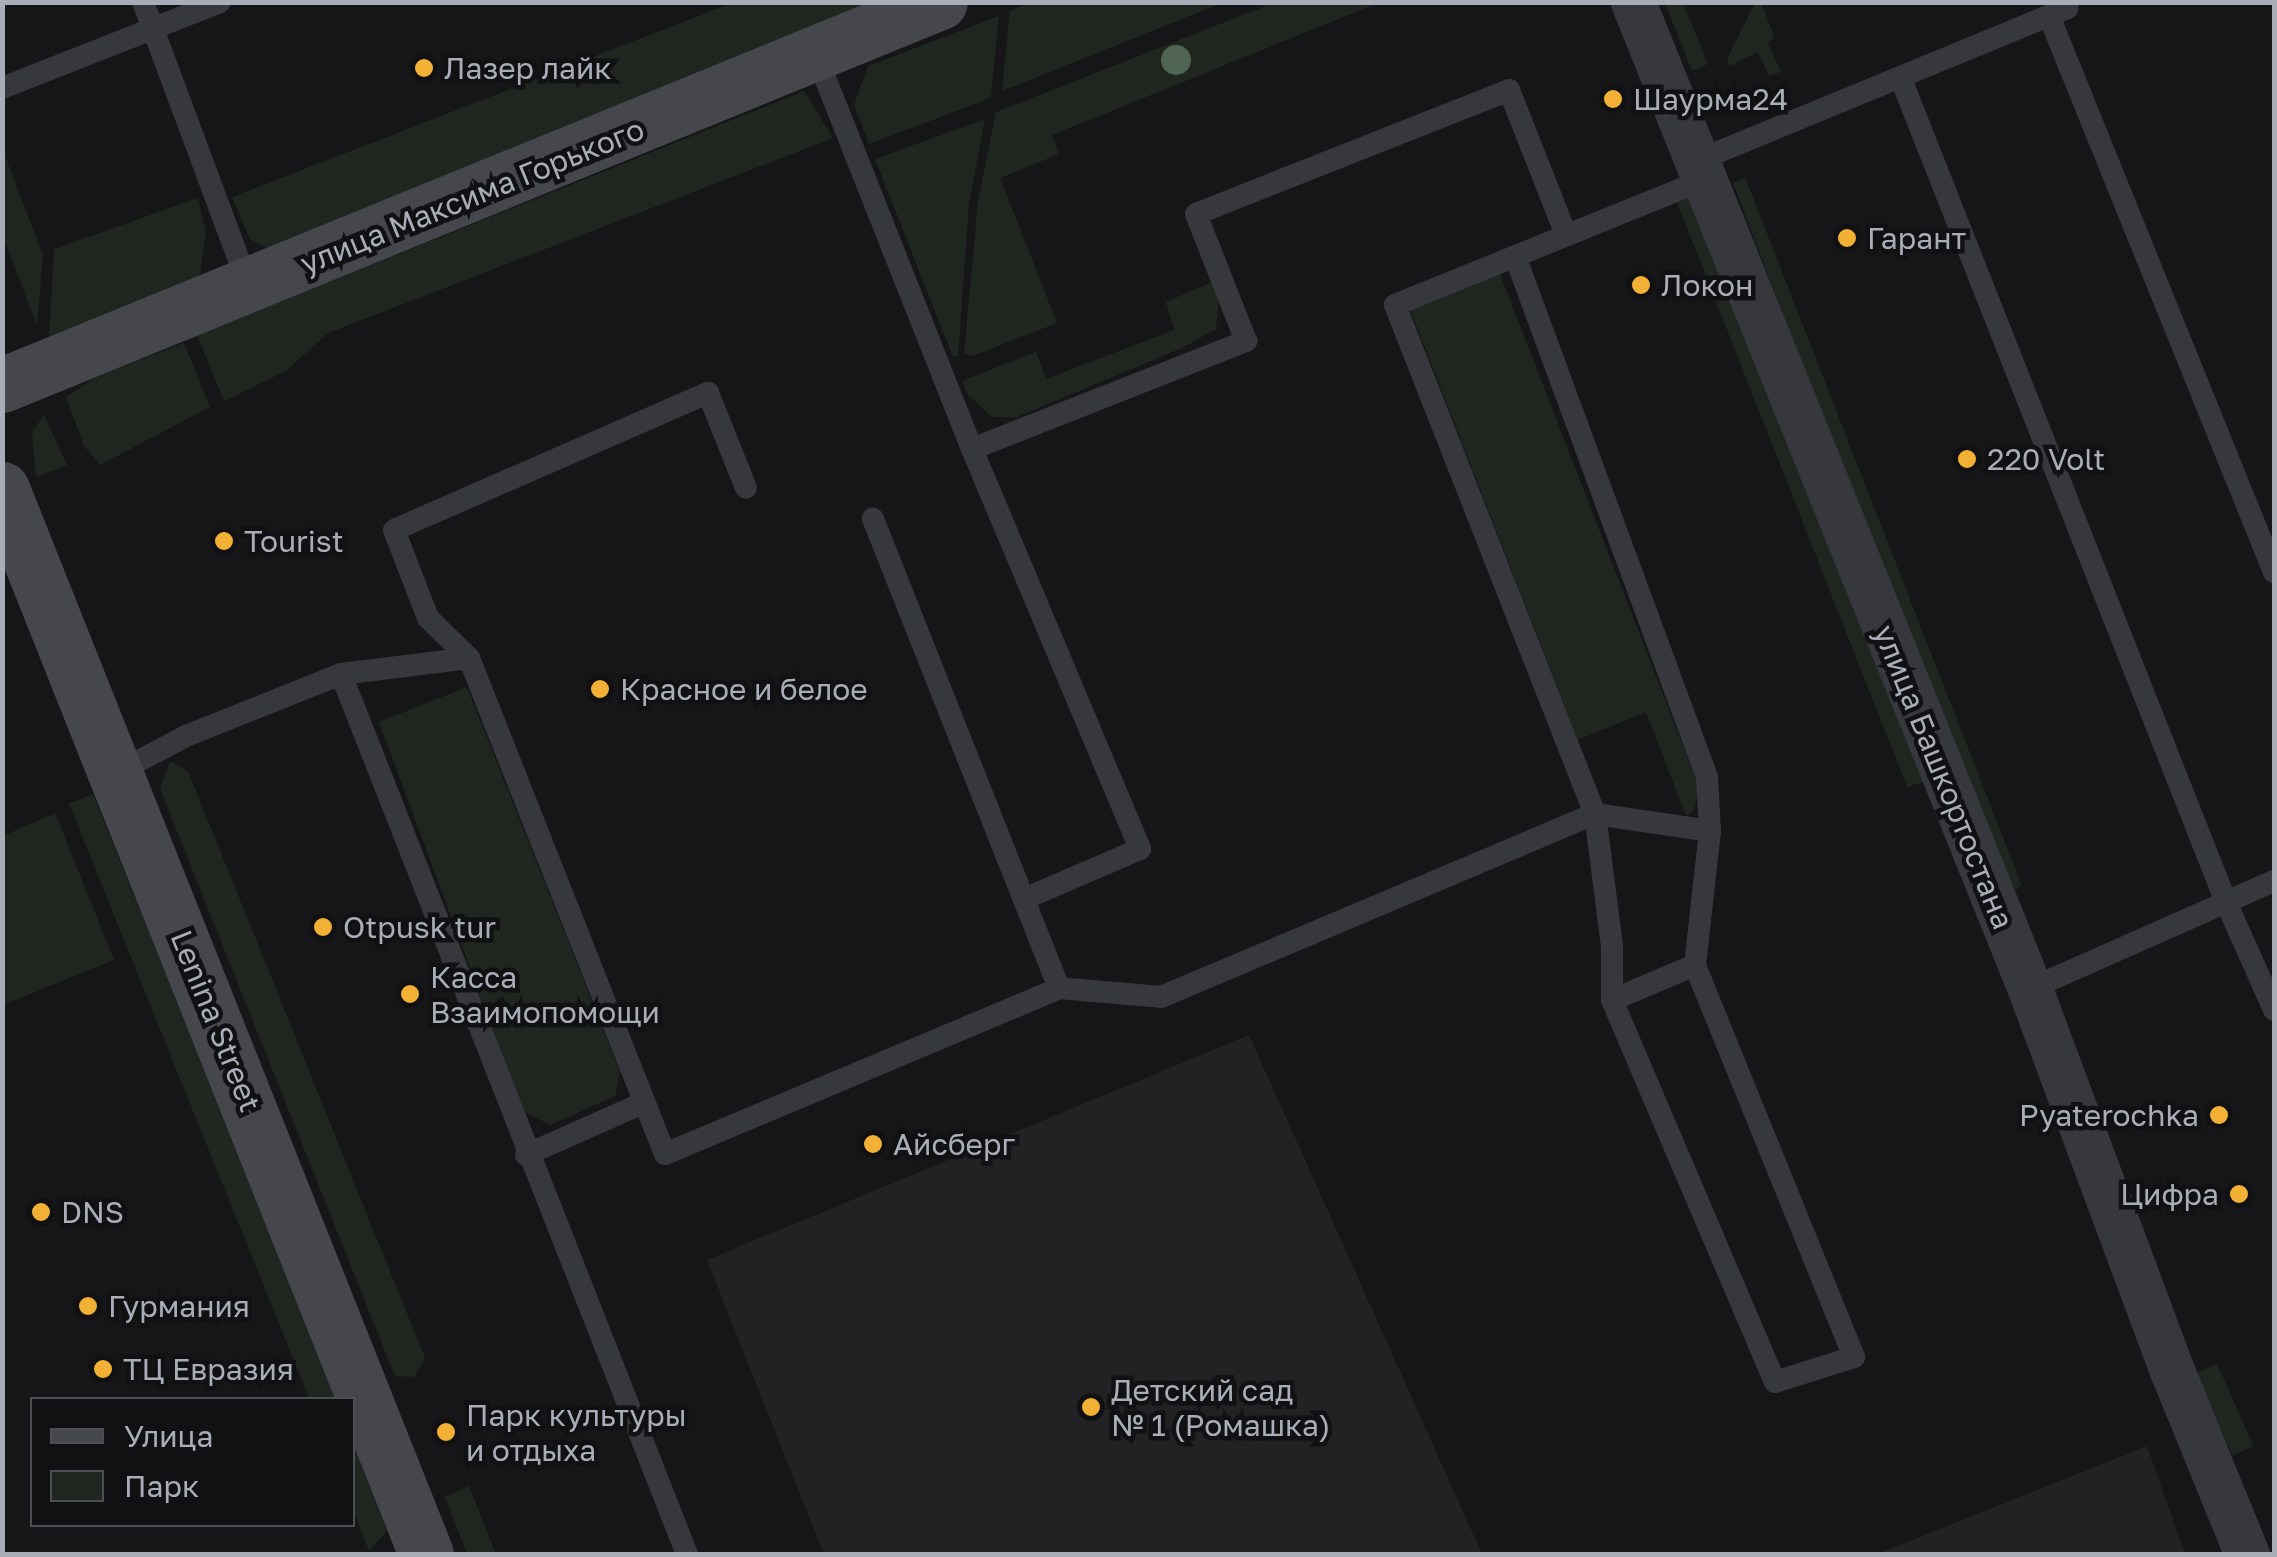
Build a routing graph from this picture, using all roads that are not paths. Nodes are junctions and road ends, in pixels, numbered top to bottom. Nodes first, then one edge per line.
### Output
1 (143, 2) edge
2 (220, 2) edge
3 (940, 2) edge
4 (1633, 2) edge
5 (2057, 9) edge
6 (153, 28) junction
7 (816, 56) junction
8 (1901, 79) junction
9 (2, 88) edge
10 (1698, 172) junction
11 (1566, 235) junction
12 (1515, 256) junction
13 (248, 287) junction
14 (2, 385) edge
15 (972, 449) junction
16 (746, 488) dead end
17 (2, 489) edge
18 (873, 519) dead end
19 (2274, 572) edge
20 (469, 658) junction
21 (341, 674) junction
22 (118, 772) junction
23 (1595, 814) junction
24 (1710, 830) junction
25 (2274, 881) edge
26 (1024, 898) junction
27 (2226, 902) junction
28 (1695, 964) junction
29 (1060, 988) junction
30 (2030, 990) junction
31 (1612, 1000) junction
32 (2274, 1010) edge
33 (643, 1103) junction
34 (526, 1155) junction
35 (419, 1552) edge
36 (686, 1554) edge
37 (2247, 1554) edge

1 - 6 lane
2 - 6 lane
3 - 7 street, улица Максима Горького
4 - 10 street, улица Башкортостана
5 - 8 lane
5 - 19 lane
6 - 9 lane
6 - 13 lane
7 - 13 street, улица Максима Горького
7 - 15 lane
8 - 10 lane
8 - 27 lane
10 - 11 lane
10 - 30 street, улица Башкортостана
11 - 12 lane
11 - 15 lane
12 - 23 lane
12 - 24 lane
13 - 14 street, улица Максима Горького
15 - 26 lane
16 - 20 lane
17 - 22 street, Lenina Street
18 - 26 lane
20 - 21 lane
20 - 33 lane
21 - 22 lane
21 - 34 lane
22 - 35 street, Lenina Street
23 - 24 lane
23 - 29 lane
23 - 31 lane
24 - 28 lane
25 - 27 lane
26 - 29 lane
27 - 30 lane
27 - 32 lane
28 - 31 lane
28 - 31 lane
29 - 33 lane
30 - 37 street, улица Башкортостана
33 - 34 lane
34 - 36 lane

